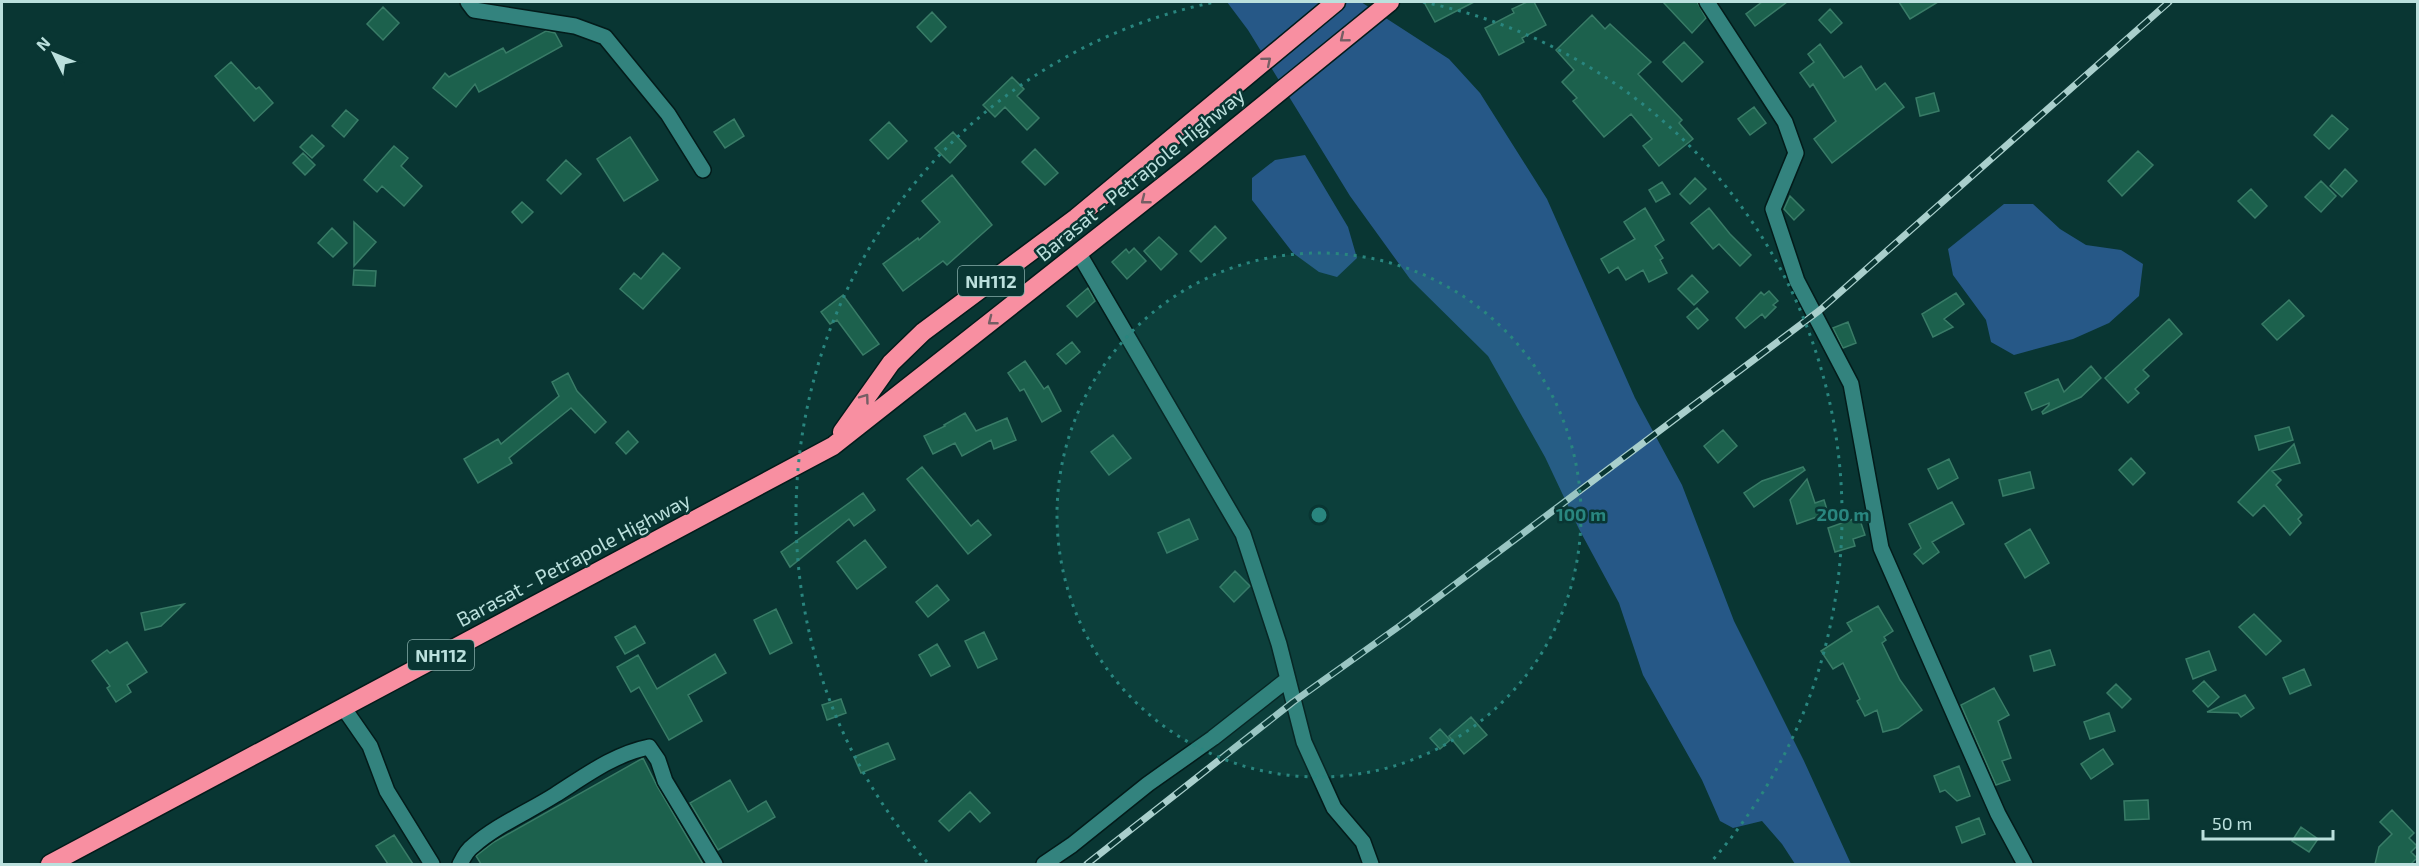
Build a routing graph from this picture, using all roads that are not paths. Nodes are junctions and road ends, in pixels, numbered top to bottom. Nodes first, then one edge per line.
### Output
1 (468, 2) edge
2 (1336, 2) edge
3 (1390, 2) edge
4 (1707, 2) edge
5 (703, 170) dead end
6 (1078, 252) junction
7 (833, 446) junction
8 (1288, 680) junction
9 (343, 707) junction
10 (50, 864) edge
11 (432, 864) edge
12 (460, 864) edge
13 (715, 864) edge
14 (1044, 864) edge
15 (1371, 864) edge
16 (2025, 864) edge

1 - 5 street
7 -> 2 highway, Barasat - Petrapole Highway / NH112
3 -> 6 highway, Barasat - Petrapole Highway / NH112
4 - 16 street
6 -> 7 highway, Barasat - Petrapole Highway / NH112
6 - 8 street
7 - 9 highway, Barasat - Petrapole Highway / NH112
8 - 14 street
8 - 15 street
9 - 10 highway, Barasat - Petrapole Highway / NH112
9 - 11 street
12 - 13 street

